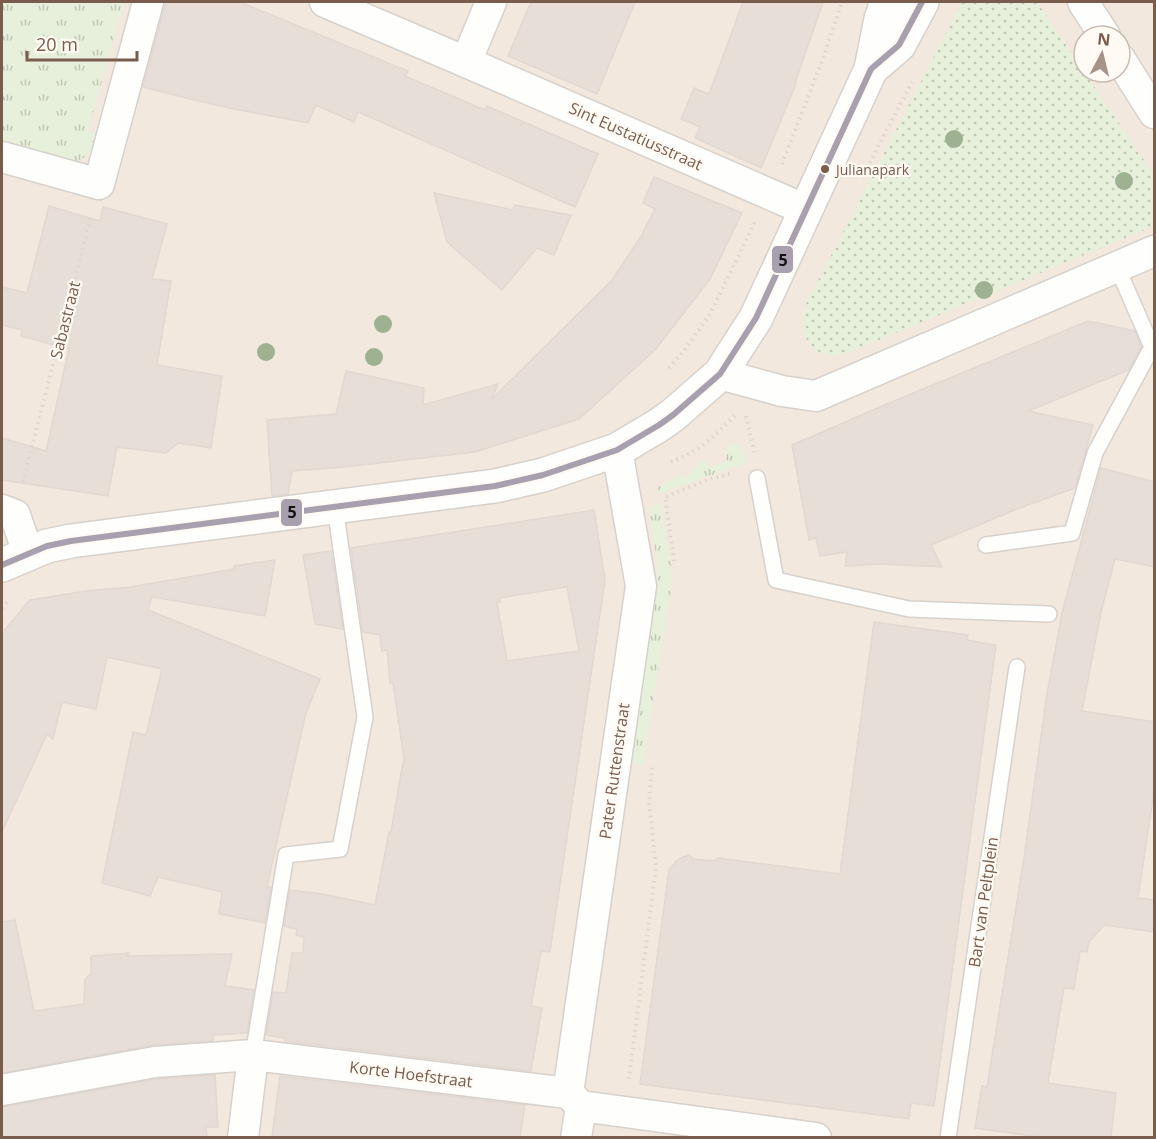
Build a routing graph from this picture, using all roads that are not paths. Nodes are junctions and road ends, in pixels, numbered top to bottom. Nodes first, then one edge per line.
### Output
1 (148, 2) edge
2 (325, 2) edge
3 (491, 2) edge
4 (887, 2) edge
5 (922, 2) edge
6 (1083, 2) edge
7 (1097, 24) edge
8 (466, 62) junction
9 (871, 69) junction
10 (1132, 78) edge
11 (1155, 113) edge
12 (2, 156) edge
13 (806, 210) junction
14 (1155, 251) edge
15 (1117, 267) junction
16 (720, 374) junction
17 (617, 450) junction
18 (757, 478) dead end
19 (335, 507) junction
20 (8, 513) edge
21 (986, 545) dead end
22 (15, 559) edge
23 (1049, 614) dead end
24 (1017, 668) dead end
25 (253, 1055) junction
26 (2, 1090) edge
27 (574, 1099) junction
28 (243, 1137) edge
29 (576, 1137) edge
30 (816, 1137) edge
31 (948, 1137) edge

1 - 12 street
2 - 8 street, Sint Eustatiusstraat
3 - 8 street
4 - 9 street
5 - 9 street
6 - 7 street
8 - 13 street, Sint Eustatiusstraat
9 - 13 street
10 - 11 street
13 - 16 street
14 - 15 street
15 - 16 street
15 - 21 lane
16 - 17 street
17 - 19 street
17 - 27 street, Pater Ruttenstraat
18 - 23 lane
19 - 22 street
19 - 25 lane
20 - 22 street
24 - 31 lane, Bart van Peltplein
25 - 26 street, Korte Hoefstraat
25 - 27 street, Korte Hoefstraat
25 - 28 street
27 - 29 street, Pater Ruttenstraat
27 - 30 street, Korte Hoefstraat

